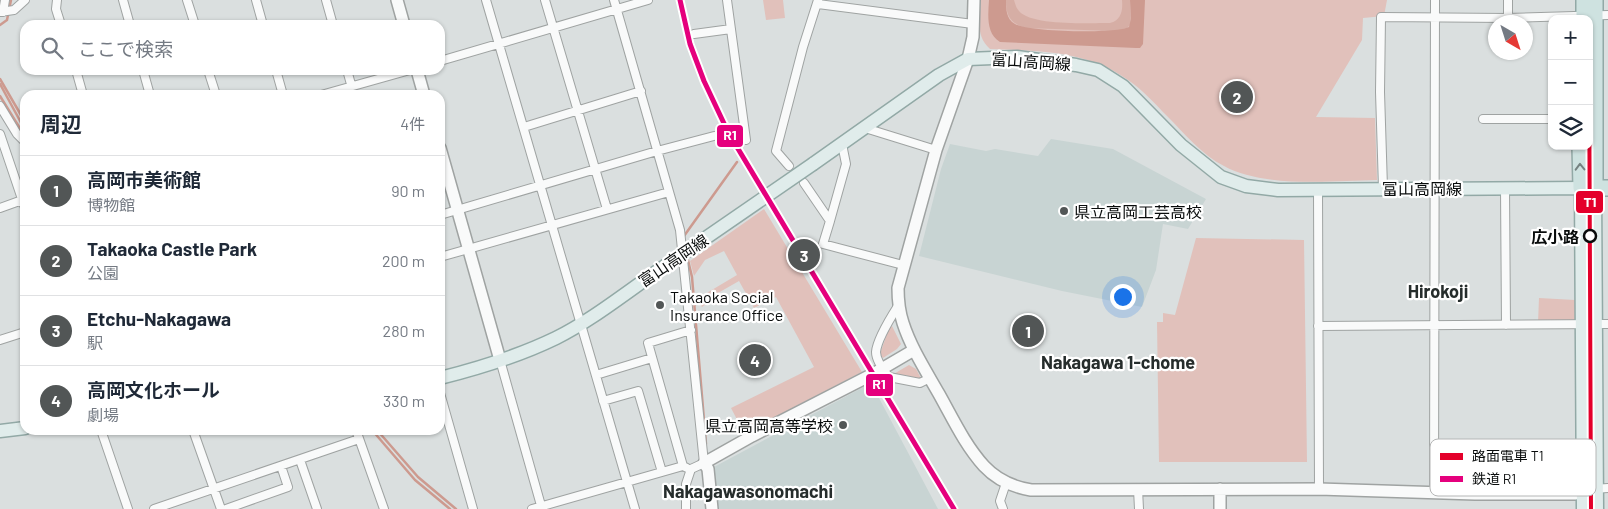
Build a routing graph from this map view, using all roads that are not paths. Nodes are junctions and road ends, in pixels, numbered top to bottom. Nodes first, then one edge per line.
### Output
1 (5, 0) edge
2 (25, 0) edge
3 (57, 0) edge
4 (123, 0) edge
5 (187, 0) edge
6 (256, 0) edge
7 (326, 0) edge
8 (396, 0) edge
9 (486, 0) edge
10 (546, 0) edge
11 (614, 0) edge
12 (648, 0) edge
13 (727, 0) edge
14 (974, 0) edge
15 (1435, 0) edge
16 (1508, 0) edge
17 (1584, 0) edge
18 (818, 2) edge
19 (616, 9) junction
20 (1, 12) edge
21 (1593, 13) edge
22 (1508, 15) edge
23 (1434, 17) junction
24 (1533, 17) edge
25 (1488, 18) edge
26 (60, 20) edge
27 (129, 20) edge
28 (193, 20) edge
29 (262, 20) edge
30 (332, 20) edge
31 (402, 20) edge
32 (973, 24) junction
33 (553, 28) junction
34 (730, 30) junction
35 (694, 34) dead end
36 (498, 44) junction
37 (968, 59) junction
38 (445, 60) edge
39 (77, 75) edge
40 (144, 75) edge
41 (210, 75) edge
42 (277, 75) edge
43 (348, 75) edge
44 (392, 75) edge
45 (418, 75) edge
46 (351, 86) junction
47 (82, 90) edge
48 (149, 90) edge
49 (214, 90) edge
50 (282, 90) edge
51 (338, 90) edge
52 (352, 90) edge
53 (423, 90) edge
54 (640, 91) junction
55 (0, 106) edge
56 (579, 110) junction
57 (1483, 119) dead end
58 (1548, 119) edge
59 (524, 127) junction
60 (865, 128) junction
61 (0, 134) edge
62 (714, 136) dead end
63 (20, 137) edge
64 (746, 140) dead end
65 (842, 144) junction
66 (657, 150) junction
67 (936, 150) junction
68 (1581, 150) edge
69 (9, 160) junction
70 (0, 164) edge
71 (445, 165) edge
72 (790, 166) dead end
73 (597, 169) junction
74 (804, 183) dead end
75 (539, 186) junction
76 (1383, 188) junction
77 (1434, 188) junction
78 (1505, 188) junction
79 (1595, 188) edge
80 (1318, 190) junction
81 (20, 192) edge
82 (669, 192) junction
83 (20, 204) edge
84 (0, 208) edge
85 (607, 209) junction
86 (458, 210) junction
87 (445, 214) edge
88 (830, 221) junction
89 (551, 225) junction
90 (469, 250) junction
91 (445, 256) edge
92 (903, 265) junction
93 (898, 306) junction
94 (580, 324) junction
95 (1595, 324) edge
96 (1434, 325) junction
97 (1506, 325) junction
98 (1318, 326) junction
99 (691, 330) junction
100 (20, 334) edge
101 (0, 340) edge
102 (914, 350) junction
103 (652, 358) junction
104 (500, 360) junction
105 (883, 368) junction
106 (596, 375) junction
107 (445, 377) edge
108 (930, 378) junction
109 (604, 401) junction
110 (445, 411) edge
111 (20, 429) edge
112 (0, 431) edge
113 (103, 435) edge
114 (196, 435) edge
115 (358, 435) edge
116 (359, 439) junction
117 (1434, 439) edge
118 (1596, 439) edge
119 (300, 460) junction
120 (704, 463) junction
121 (280, 466) junction
122 (683, 466) junction
123 (691, 469) junction
124 (662, 472) junction
125 (627, 481) junction
126 (1006, 483) junction
127 (214, 489) junction
128 (1138, 489) junction
129 (1220, 489) junction
130 (1319, 489) junction
131 (1596, 489) edge
132 (1430, 492) edge
133 (1592, 496) edge
134 (542, 508) edge
135 (128, 509) edge
136 (154, 509) edge
137 (221, 509) edge
138 (226, 509) edge
139 (317, 509) edge
140 (384, 509) edge
141 (473, 509) edge
142 (532, 509) edge
143 (635, 509) edge
144 (686, 509) edge
145 (712, 509) edge
146 (1003, 509) edge
147 (1139, 509) edge
148 (1220, 509) edge
149 (1584, 509) edge
150 (1596, 509) edge

1 - 20 street
2 - 20 street
3 - 26 street
4 - 27 street
5 - 28 street
6 - 29 street
7 - 30 street
8 - 31 street
9 - 36 street
10 - 33 street
11 - 19 street
12 - 19 street
13 - 34 street
14 - 32 street
15 - 23 street
16 - 22 street
17 - 21 highway
18 - 32 street
18 - 72 street
19 - 33 street
19 - 54 street
21 - 24 street
21 - 79 highway
23 - 25 street
23 - 76 street
23 - 77 street
32 - 37 street
33 - 36 street
33 - 56 street
34 - 35 street
34 - 64 street
36 - 38 street
36 - 59 street
37 - 60 main road, 富山高岡線
37 - 67 street
37 - 80 main road, 富山高岡線
39 - 47 street
40 - 48 street
41 - 49 street
42 - 50 street
43 - 46 street
44 - 46 street
45 - 53 street
46 - 51 street
46 - 52 street
54 - 56 street
54 - 66 street
55 - 63 street
56 - 59 street
56 - 73 street
57 - 58 street
59 - 75 street
60 - 65 main road, 富山高岡線
60 - 67 street
61 - 69 street
62 - 66 street
65 - 88 street
65 - 94 main road, 富山高岡線, bridge
66 - 73 street
66 - 82 street
67 - 92 street
79 -> 68 highway
69 - 70 street
69 - 81 street
71 - 86 street
73 - 75 street
73 - 85 street
74 - 88 street
75 - 86 street
75 - 89 street
76 - 77 main road, 富山高岡線
76 - 80 main road, 富山高岡線
77 - 78 main road, 富山高岡線
77 - 96 street
78 - 79 main road, 富山高岡線
78 - 97 street
79 - 95 main road
80 - 98 street
82 - 85 street
82 - 99 street
83 - 84 street
85 - 89 street
86 - 87 street
86 - 90 street
88 - 92 street
89 - 90 street
89 - 94 street
90 - 91 street
90 - 104 street
92 - 93 street
93 - 102 street
93 - 105 street
94 - 104 main road, 富山高岡線
94 - 106 street
95 - 97 street
95 - 118 main road
96 - 97 street
96 - 98 street
96 - 117 street
98 - 130 street
99 - 103 street
99 - 120 street
100 - 101 street
102 - 105 street
102 - 108 street
103 - 106 street
103 - 122 street
104 - 107 main road, 富山高岡線
104 - 134 street
105 - 108 street
105 - 120 street
106 - 109 street
108 - 126 street
109 - 124 street
109 - 125 street
110 - 141 street
111 - 112 main road
113 - 135 street
114 - 127 street
115 - 116 street
116 - 119 street
116 - 140 street
119 - 121 street
119 - 139 street
120 - 123 street
120 - 145 street
121 - 127 street
121 - 138 street
122 - 123 street
122 - 124 street
123 - 144 street
124 - 125 street
125 - 134 street
125 - 143 street
126 - 128 street
126 - 146 street
127 - 136 street
127 - 137 street
128 - 129 street
128 - 147 street
129 - 130 street
129 - 148 street
130 - 132 street
131 - 150 main road
133 - 149 main road
134 - 142 street

